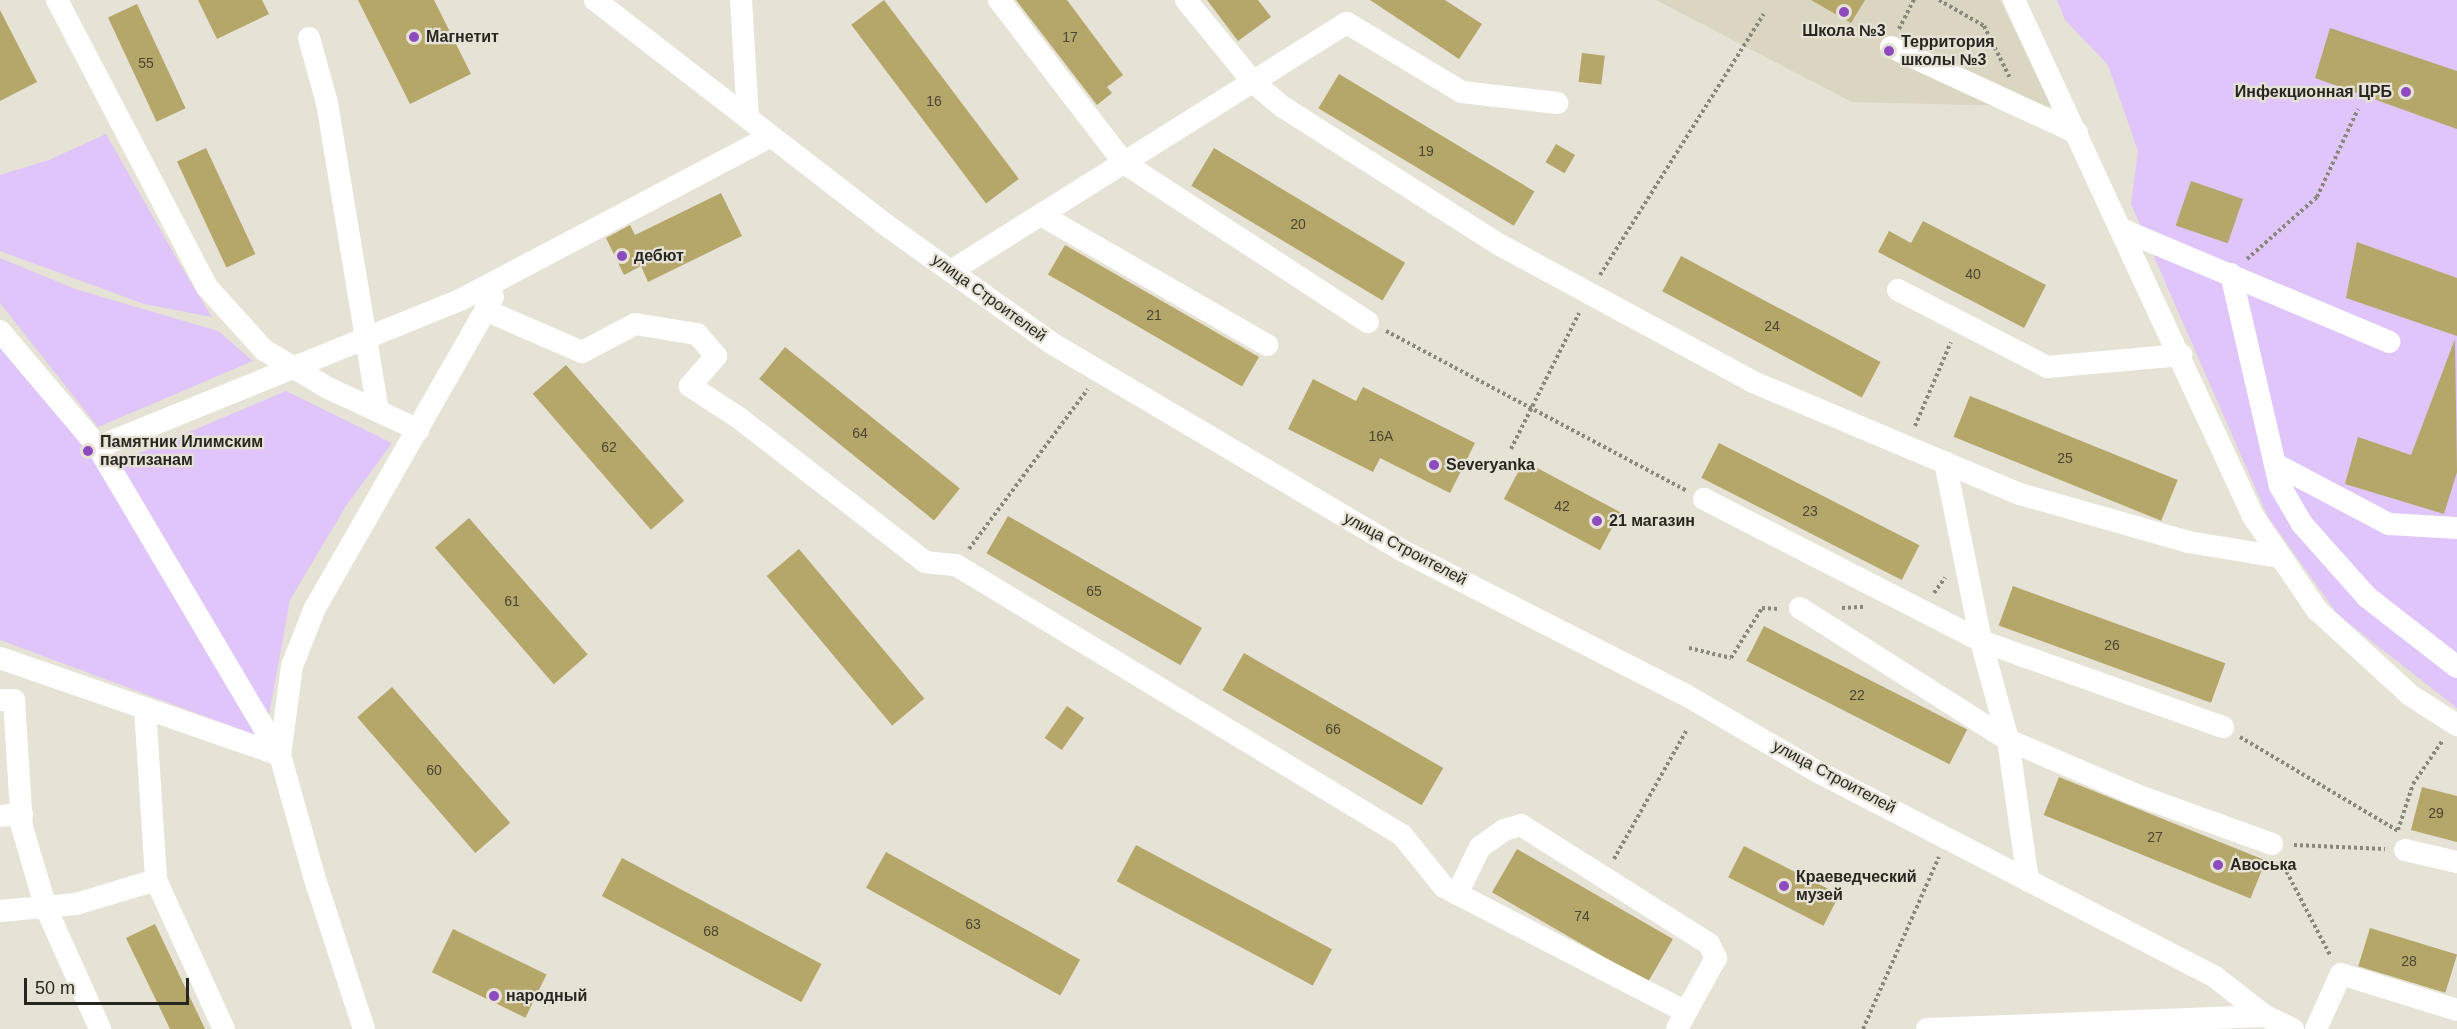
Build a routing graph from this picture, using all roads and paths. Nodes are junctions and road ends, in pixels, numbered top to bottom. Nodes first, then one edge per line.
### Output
1 (57, 0) edge
2 (595, 0) edge
3 (741, 0) edge
4 (999, 0) edge
5 (1186, 0) edge
6 (1914, 0) edge
7 (1939, 0) edge
8 (2014, 0) edge
9 (1764, 14) dead end
10 (309, 38) dead end
11 (1891, 46) joint
12 (1253, 82) junction
13 (1557, 103) dead end
14 (2025, 109) junction
15 (2358, 109) dead end
16 (748, 118) junction
17 (2077, 133) junction
18 (771, 136) junction
19 (1124, 163) junction
20 (1041, 215) junction
21 (2123, 230) junction
22 (951, 272) junction
23 (2231, 274) junction
24 (504, 277) junction
25 (1898, 290) dead end
26 (1589, 293) junction
27 (486, 310) junction
28 (1368, 322) joint
29 (1960, 322) junction
30 (0, 331) edge
31 (367, 340) junction
32 (2389, 342) dead end
33 (1267, 345) dead end
34 (2181, 355) junction
35 (295, 368) junction
36 (1101, 371) junction
37 (1532, 409) junction
38 (378, 411) junction
39 (419, 430) junction
40 (98, 447) junction
41 (1907, 447) junction
42 (1511, 449) dead end
43 (1945, 462) junction
44 (2275, 464) junction
45 (1704, 499) joint
46 (2457, 528) edge
47 (2281, 557) junction
48 (956, 565) junction
49 (1800, 608) dead end
50 (1981, 641) junction
51 (0, 658) edge
52 (2457, 667) edge
53 (0, 700) edge
54 (145, 708) junction
55 (2456, 722) edge
56 (2223, 727) joint
57 (1686, 731) dead end
58 (2008, 740) junction
59 (280, 755) junction
60 (11, 815) edge
61 (1947, 838) junction
62 (2402, 840) junction
63 (2272, 844) junction
64 (2457, 862) edge
65 (1604, 878) junction
66 (156, 880) junction
67 (2028, 881) junction
68 (1457, 894) junction
69 (46, 908) junction
70 (0, 911) edge
71 (2341, 974) junction
72 (2457, 1010) edge
73 (2265, 1016) junction
74 (1682, 1021) edge
75 (100, 1029) edge
76 (224, 1029) edge
77 (364, 1029) edge
78 (1863, 1029) edge
79 (1928, 1029) edge
80 (2293, 1029) edge
81 (2316, 1029) edge

1 - 35 street
2 - 16 street, улица Строителей
3 - 16 street
4 - 19 street
5 - 12 street
6 - 11 path
7 - 14 path
8 - 17 street
9 - 26 path
10 - 31 street
11 - 14 street
12 - 13 street
12 - 19 street
12 - 26 street
14 - 17 street
15 - 23 path
16 - 18 street, улица Строителей
17 - 21 street
18 - 22 street, улица Строителей
18 - 24 street
19 - 20 street
19 - 28 street
20 - 22 street
20 - 33 street
21 - 23 street
21 - 34 street
22 - 36 street, улица Строителей
23 - 32 street
23 - 44 street
24 - 27 street
24 - 31 street
25 - 29 street
26 - 37 path
26 - 41 street
27 - 39 street
27 - 48 street
28 - 37 path
29 - 34 street
29 - 41 path
30 - 40 street
31 - 35 street
31 - 38 street
34 - 47 street
35 - 38 street
35 - 40 street
36 - 48 path
36 - 61 street, улица Строителей
37 - 42 path
37 - 45 path
38 - 39 street
39 - 59 street
40 - 59 street
41 - 43 street
43 - 47 street
43 - 50 street
44 - 46 street
44 - 52 street
45 - 50 street
47 - 55 street
48 - 68 street
49 - 58 street
50 - 56 street
50 - 58 street
51 - 54 street
53 - 60 street
54 - 59 street
54 - 66 street
55 - 62 path
56 - 62 path
57 - 65 path
58 - 63 street
58 - 67 street
59 - 77 street
60 - 69 street
61 - 67 street, улица Строителей
61 - 78 path
62 - 63 path
62 - 64 street
63 - 71 path
65 - 68 street
65 - 74 street
66 - 69 street
66 - 76 street
67 - 73 street, улица Строителей
68 - 74 street
69 - 70 street
69 - 75 street
71 - 72 street
71 - 81 street
73 - 79 street
73 - 80 street

